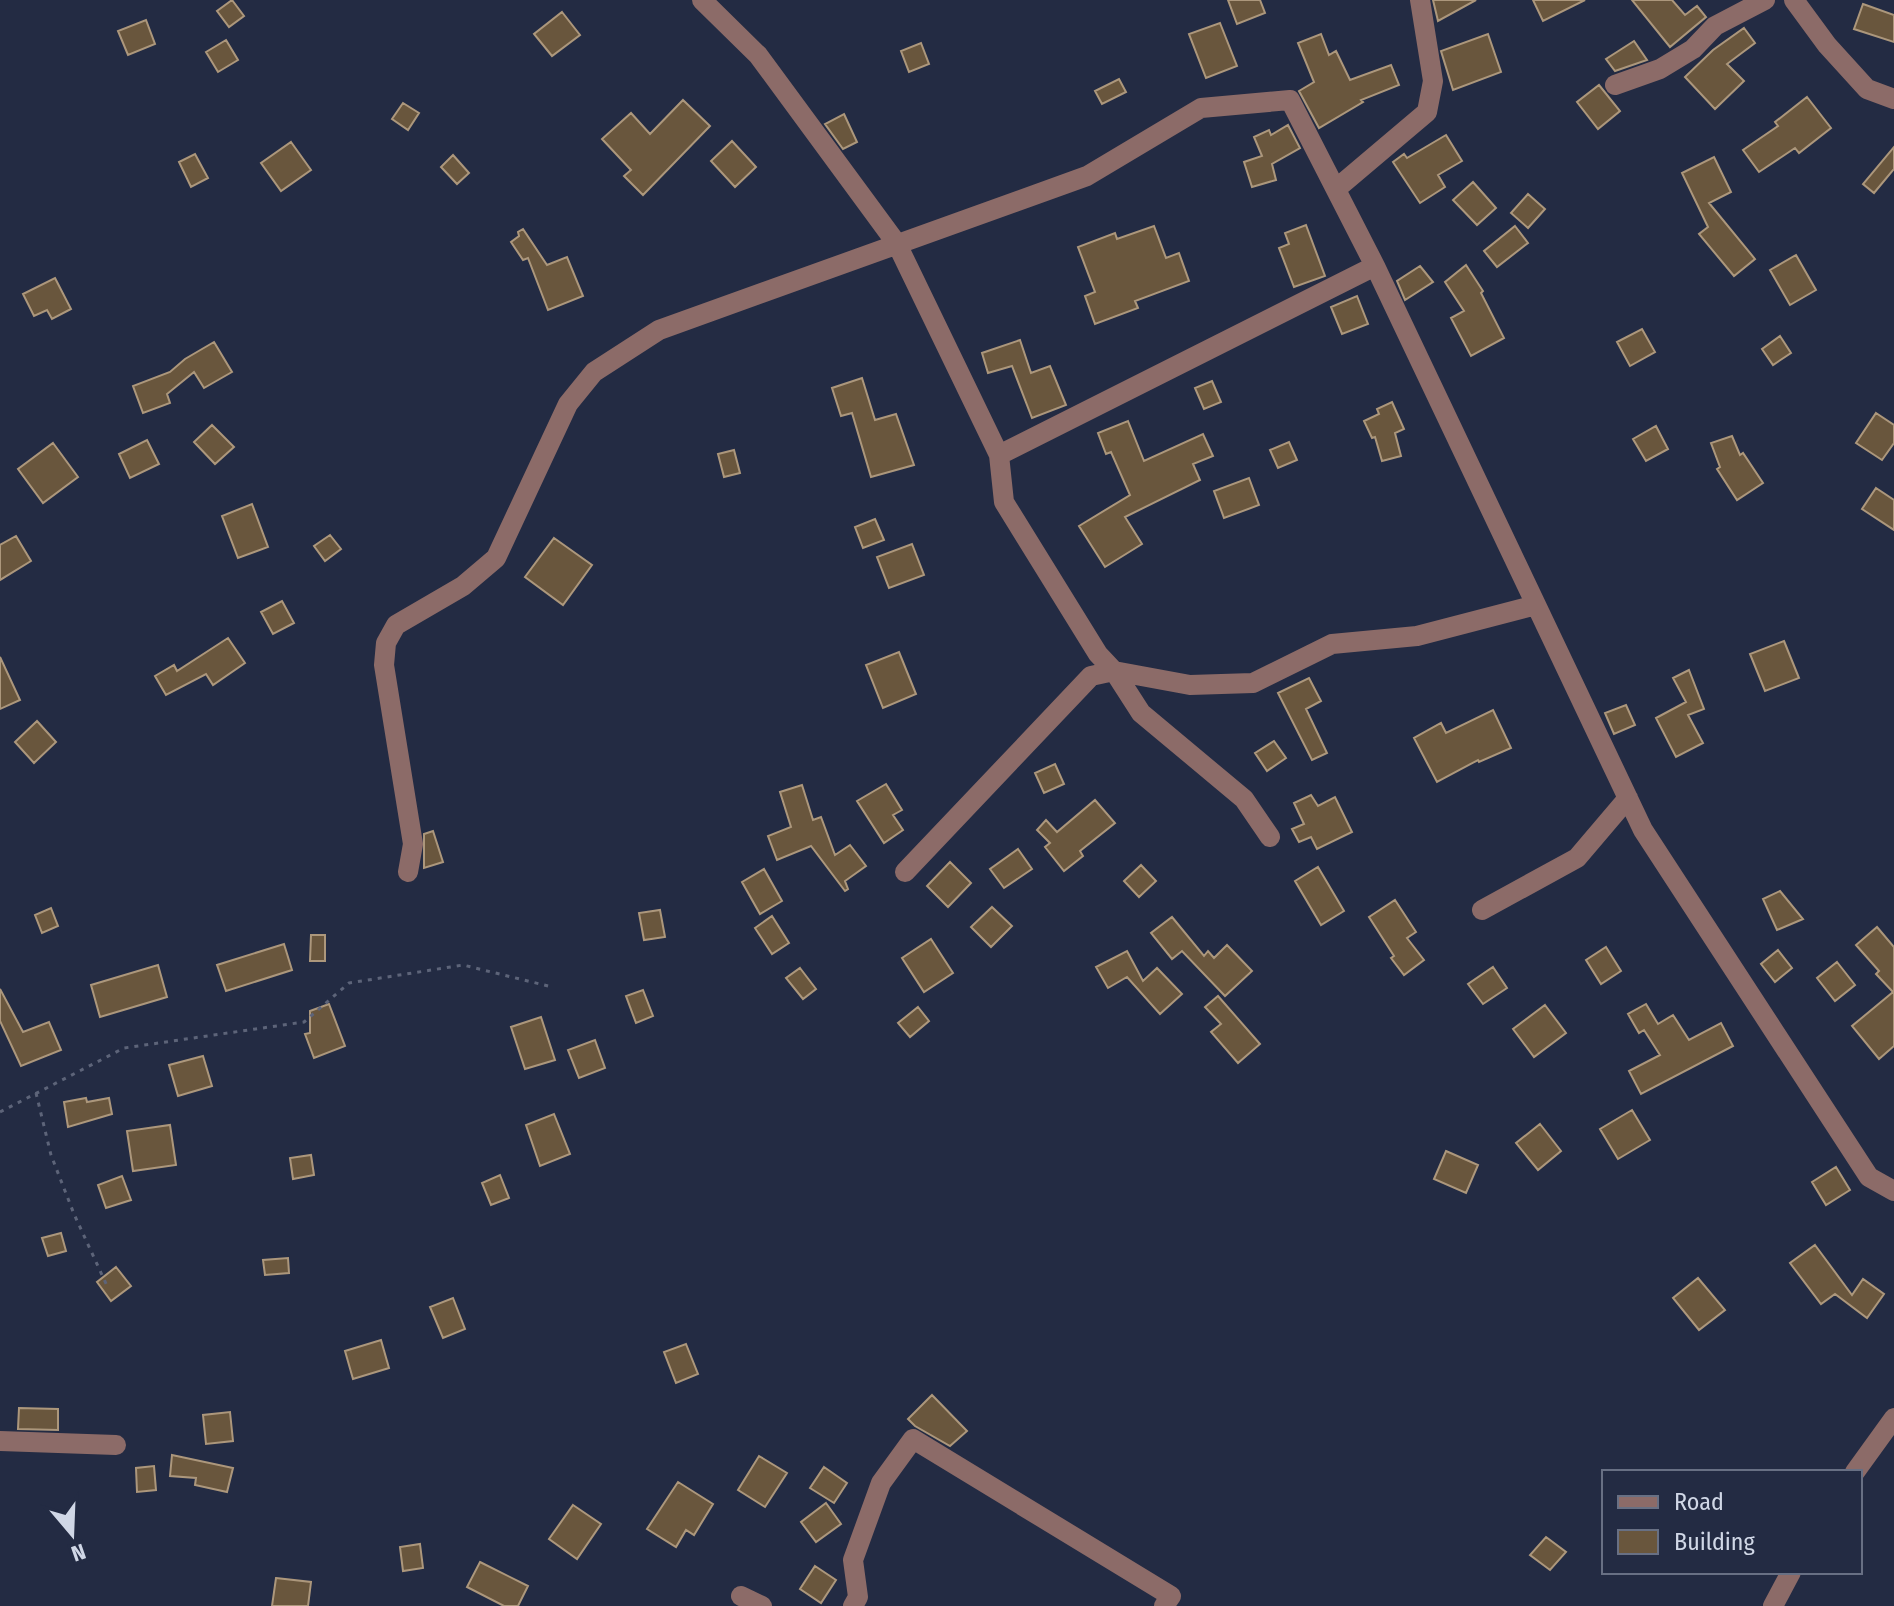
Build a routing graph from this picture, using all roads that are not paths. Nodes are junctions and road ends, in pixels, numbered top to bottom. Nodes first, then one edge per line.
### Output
1 (702, 0) edge
2 (1420, 0) edge
3 (1765, 0) edge
4 (1794, 0) edge
5 (1615, 85) dead end
6 (1894, 99) edge
7 (1336, 189) junction
8 (897, 244) junction
9 (1375, 266) junction
10 (999, 455) junction
11 (1536, 605) junction
12 (1114, 671) junction
13 (1628, 798) junction
14 (1270, 837) dead end
15 (408, 872) dead end
16 (905, 872) dead end
17 (1482, 910) dead end
18 (1894, 1191) edge
19 (1894, 1418) edge
20 (0, 1441) edge
21 (116, 1445) dead end
22 (1856, 1470) edge
23 (1790, 1574) edge
24 (741, 1596) dead end
25 (762, 1606) edge
26 (853, 1606) edge
27 (1164, 1606) edge
28 (1773, 1606) edge

1 - 8 street
2 - 7 street
3 - 5 street
4 - 6 street
7 - 8 street
7 - 9 street
8 - 10 street
8 - 15 street
9 - 10 street
9 - 11 street
10 - 12 street
11 - 12 street
11 - 13 street
12 - 14 street
12 - 16 street
13 - 17 street
13 - 18 street
19 - 22 street
20 - 21 street
23 - 28 street
24 - 25 street
26 - 27 street

